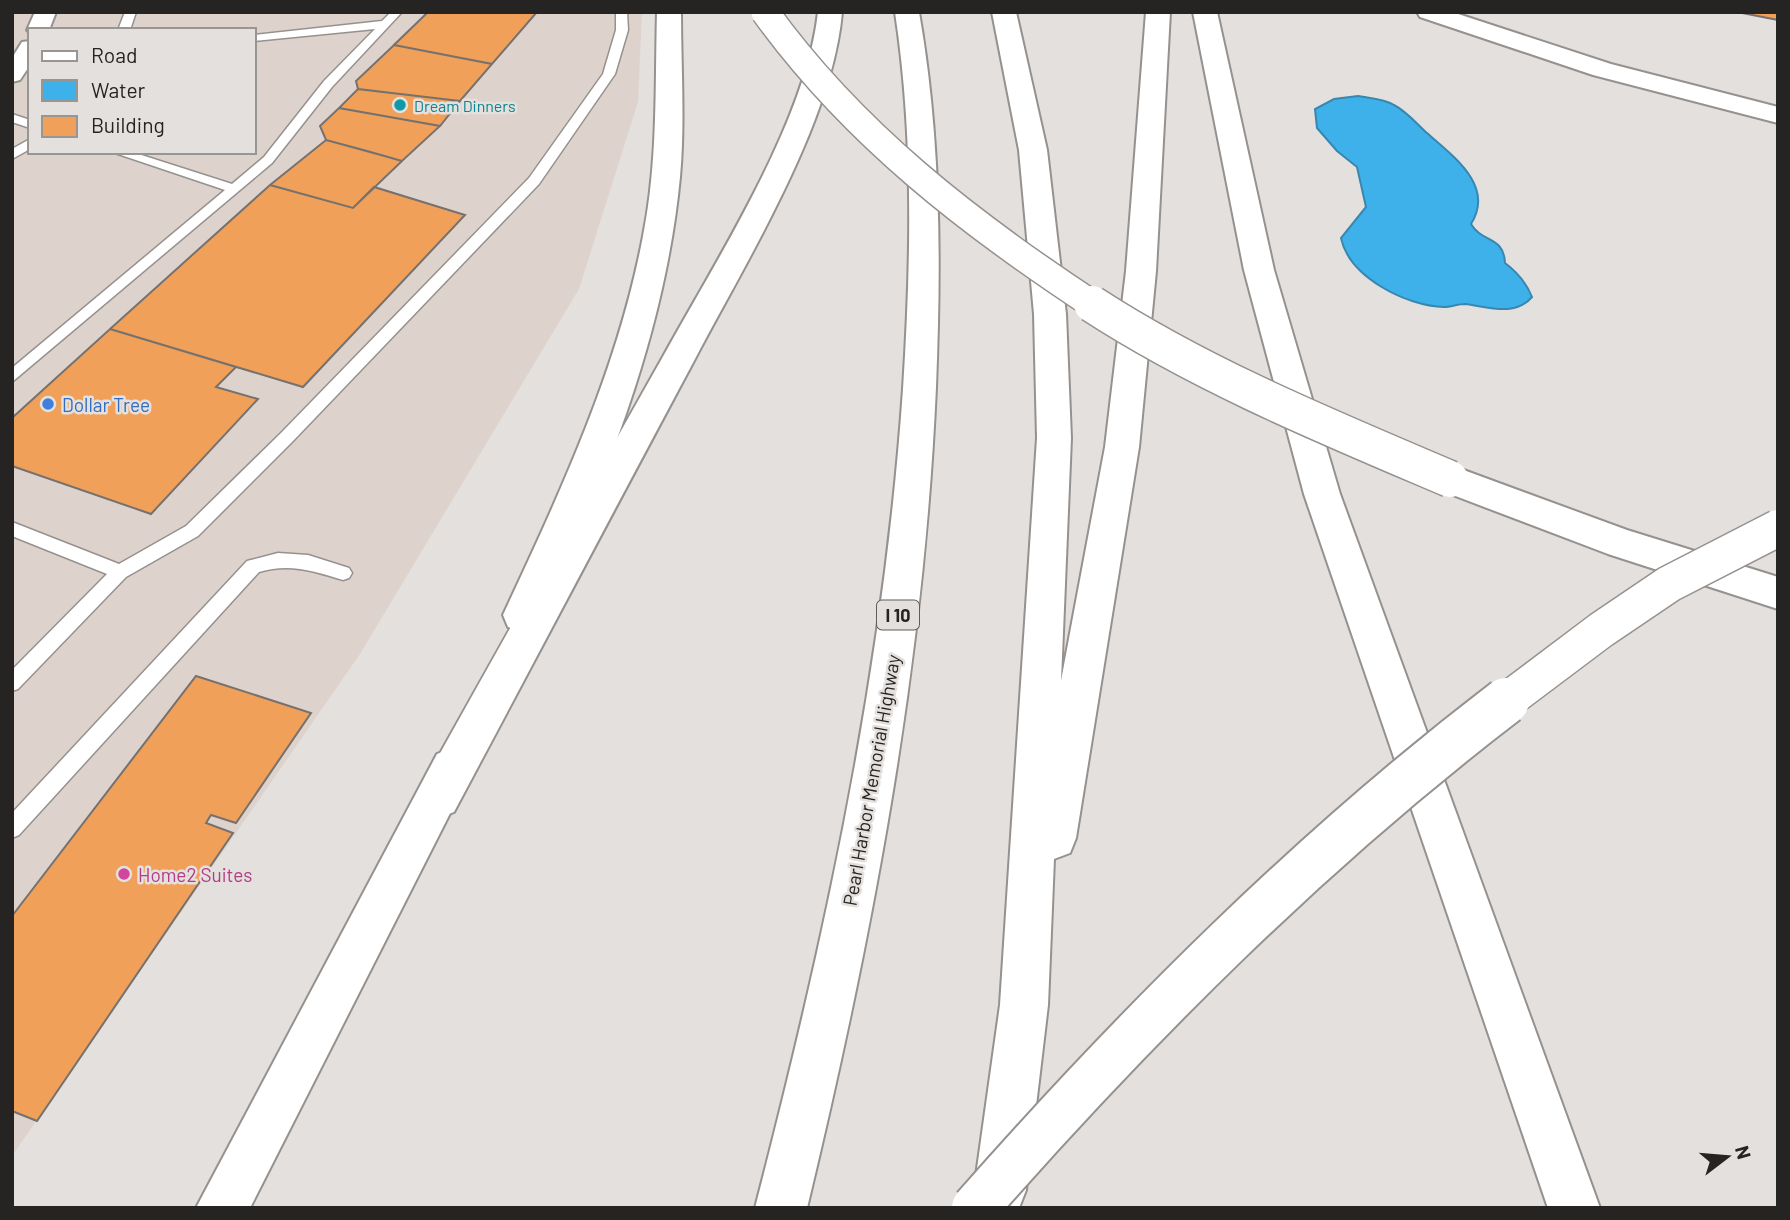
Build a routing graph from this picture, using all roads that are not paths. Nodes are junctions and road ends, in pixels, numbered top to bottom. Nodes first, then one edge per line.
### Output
1 (46, 12) edge
2 (397, 12) edge
3 (621, 12) edge
4 (669, 12) edge
5 (765, 12) edge
6 (830, 12) edge
7 (906, 12) edge
8 (1004, 12) edge
9 (1158, 12) edge
10 (1205, 12) edge
11 (1429, 12) edge
12 (386, 24) junction
13 (39, 28) edge
14 (256, 38) edge
15 (28, 51) edge
16 (12, 75) edge
17 (1778, 115) edge
18 (28, 144) edge
19 (124, 154) edge
20 (12, 155) edge
21 (235, 189) junction
22 (12, 377) edge
23 (1778, 528) edge
24 (12, 529) edge
25 (120, 572) junction
26 (343, 573) dead end
27 (1778, 593) edge
28 (12, 683) edge
29 (439, 797) junction
30 (12, 828) edge
31 (1024, 1005) junction
32 (222, 1208) edge
33 (781, 1208) edge
34 (975, 1208) edge
35 (998, 1208) edge
36 (1574, 1208) edge

1 - 13 street
2 - 12 lane
3 - 25 lane
4 - 29 main road
5 - 27 main road, bridge
6 - 29 main road
7 - 33 main road, Pearl Harbor Memorial Highway / I 10
8 - 31 main road
9 - 31 main road
10 - 36 main road
11 - 17 main road
12 - 14 lane
12 - 21 lane
15 - 16 street
18 - 20 lane
19 - 21 lane
21 - 22 lane
23 - 34 main road, bridge
24 - 25 lane
25 - 28 lane
26 - 30 lane
29 - 32 main road
31 - 35 main road

